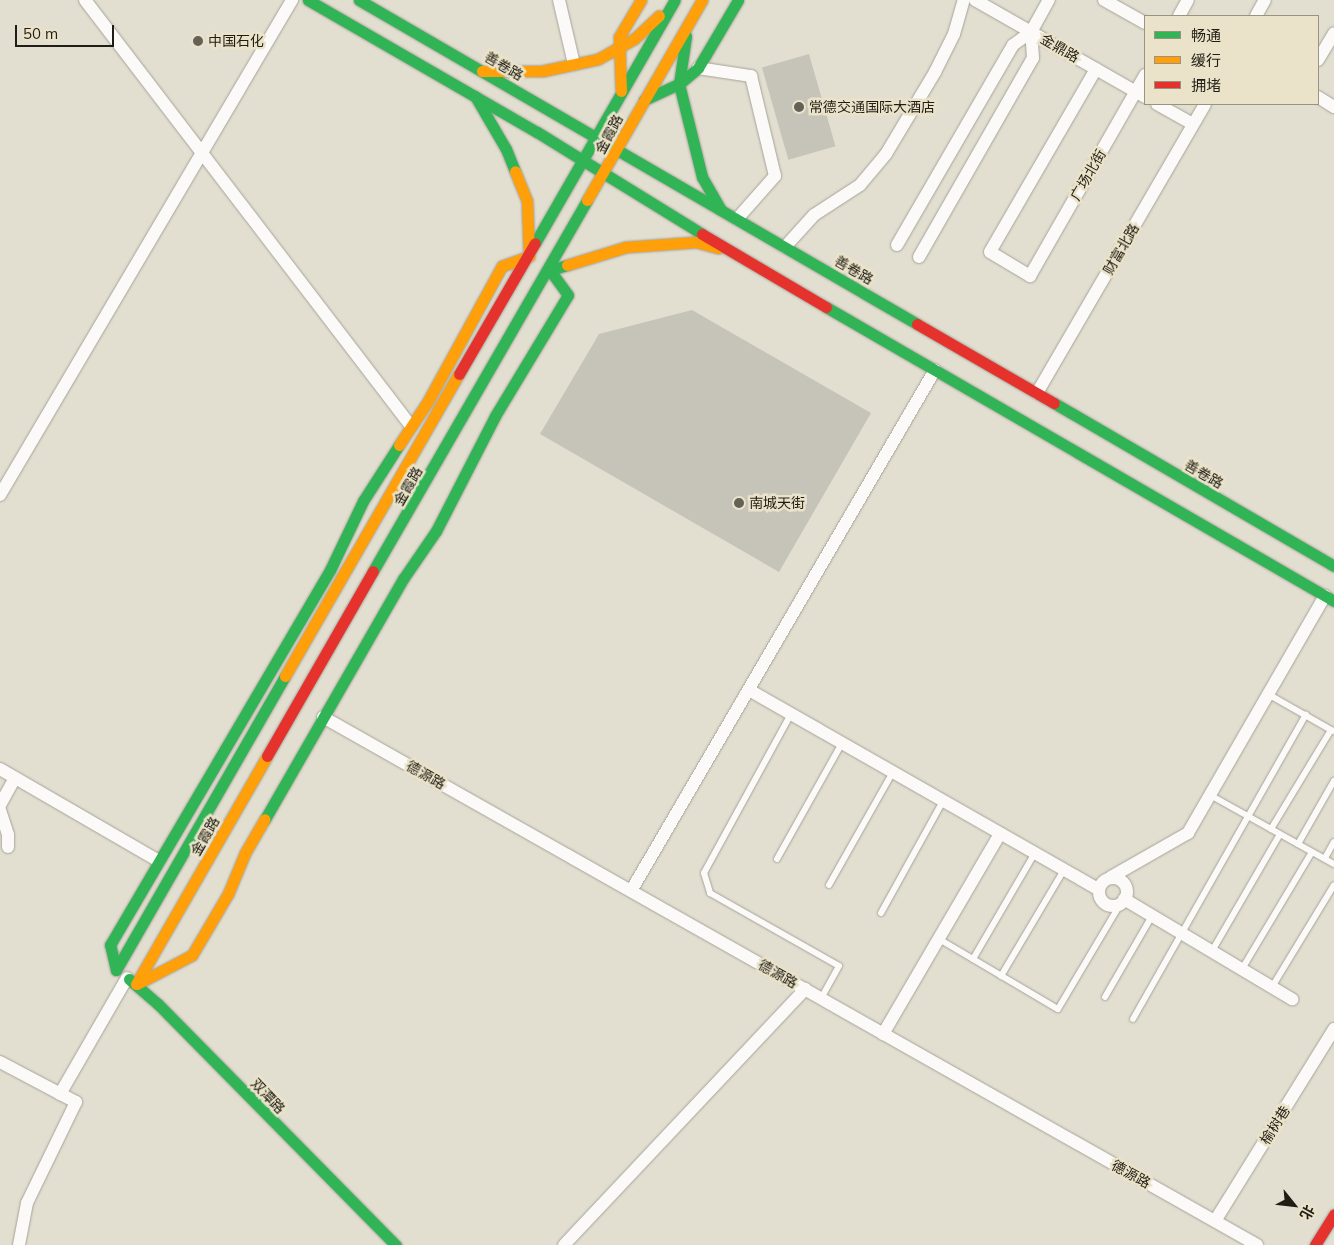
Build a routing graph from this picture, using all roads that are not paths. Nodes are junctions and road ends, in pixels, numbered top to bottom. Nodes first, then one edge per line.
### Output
1 (85, 0) edge
2 (292, 0) edge
3 (308, 0) edge
4 (359, 0) edge
5 (559, 0) edge
6 (641, 0) edge
7 (702, 0) edge
8 (738, 0) edge
9 (964, 0) edge
10 (975, 0) edge
11 (1049, 0) edge
12 (1104, 0) edge
13 (1188, 0) edge
14 (1265, 0) edge
15 (673, 2) edge
16 (1180, 15) edge
17 (1257, 15) edge
18 (1144, 22) edge
19 (688, 23) junction
20 (1031, 32) junction
21 (1334, 33) edge
22 (618, 48) junction
23 (1319, 58) edge
24 (574, 64) junction
25 (698, 68) junction
26 (1096, 69) junction
27 (482, 71) junction
28 (1144, 79) edge
29 (680, 84) junction
30 (621, 91) junction
31 (1140, 94) edge
32 (475, 96) junction
33 (1319, 98) edge
34 (644, 100) junction
35 (1159, 105) edge
36 (1204, 105) edge
37 (1334, 107) edge
38 (1193, 124) junction
39 (597, 137) junction
40 (618, 150) junction
41 (202, 153) junction
42 (583, 161) junction
43 (603, 176) junction
44 (721, 210) junction
45 (737, 219) junction
46 (898, 245) dead end
47 (785, 247) junction
48 (729, 250) junction
49 (529, 256) junction
50 (919, 257) dead end
51 (550, 270) junction
52 (935, 370) junction
53 (438, 383) junction
54 (451, 391) junction
55 (1037, 394) junction
56 (484, 409) junction
57 (410, 425) junction
58 (422, 440) junction
59 (0, 495) edge
60 (333, 564) junction
61 (1334, 566) edge
62 (346, 572) junction
63 (1329, 599) edge
64 (268, 676) junction
65 (282, 684) junction
66 (749, 690) junction
67 (1268, 694) junction
68 (311, 710) junction
69 (791, 714) junction
70 (1306, 716) junction
71 (1332, 731) edge
72 (842, 743) junction
73 (0, 769) edge
74 (893, 772) junction
75 (15, 778) junction
76 (1334, 781) edge
77 (1210, 795) junction
78 (943, 801) junction
79 (0, 805) edge
80 (0, 810) edge
81 (1248, 817) junction
82 (1271, 829) junction
83 (1000, 834) junction
84 (1280, 834) junction
85 (1334, 842) edge
86 (1298, 844) junction
87 (8, 847) dead end
88 (1312, 852) junction
89 (1035, 853) junction
90 (777, 858) dead end
91 (1325, 858) junction
92 (159, 861) junction
93 (1334, 864) edge
94 (174, 870) junction
95 (1064, 870) junction
96 (1111, 877) junction
97 (829, 885) dead end
98 (1334, 885) edge
99 (1099, 890) junction
100 (631, 891) junction
101 (1123, 901) junction
102 (880, 913) dead end
103 (1152, 916) junction
104 (1182, 933) junction
105 (939, 939) junction
106 (1212, 951) junction
107 (973, 959) junction
108 (1242, 969) junction
109 (1002, 976) junction
110 (127, 977) junction
111 (1272, 987) junction
112 (805, 990) junction
113 (1105, 997) dead end
114 (821, 998) junction
115 (1292, 999) dead end
116 (1133, 1019) dead end
117 (1334, 1030) edge
118 (883, 1034) junction
119 (0, 1062) edge
120 (60, 1094) junction
121 (1334, 1214) edge
122 (1216, 1222) junction
123 (19, 1245) edge
124 (396, 1245) edge
125 (564, 1245) edge
126 (1257, 1245) edge
127 (1315, 1245) edge

1 - 41 street
2 - 41 street
3 - 32 main road
4 - 27 main road, 善卷路
5 - 24 street
6 - 22 main road
7 - 19 main road, 金霞路
8 - 25 main road
9 - 47 street
10 - 20 street, 金鼎路
11 - 20 street
12 - 18 street
13 - 16 street
14 - 17 street
15 - 22 main road
15 - 30 main road, 金霞路
19 - 29 main road
19 - 34 main road, 金霞路
20 - 26 street, 金鼎路
20 - 46 street
20 - 50 street
21 - 23 street
22 - 24 main road
22 - 30 main road
24 - 27 main road
25 - 29 main road
25 - 45 street
26 - 31 street, 金鼎路
26 - 31 street, 广场北街
27 - 39 main road, 善卷路
28 - 31 street, 广场北街
29 - 34 main road
29 - 44 main road
30 - 39 main road, 金霞路
32 - 42 main road
32 - 49 main road
33 - 37 street
34 - 40 main road, 金霞路
35 - 38 street
36 - 38 street, 财富北路
38 - 55 street, 财富北路
39 - 40 main road, 善卷路
39 - 42 main road, 金霞路
40 - 43 main road, 金霞路
40 - 44 main road, 善卷路
41 - 57 street
41 - 59 street
42 - 43 main road
42 - 49 main road, 金霞路
43 - 48 main road
43 - 51 main road, 金霞路
44 - 45 main road, 善卷路
45 - 47 main road, 善卷路
47 - 55 main road, 善卷路
48 - 51 main road
48 - 52 main road
49 - 53 main road
49 - 54 main road, 金霞路
51 - 56 main road, 金霞路
51 - 56 main road
52 - 63 main road
52 - 66 street
53 - 54 main road
53 - 57 main road
54 - 58 main road, 金霞路
55 - 61 main road, 善卷路
56 - 68 main road, 金霞路
56 - 68 main road
57 - 58 main road
57 - 60 main road
58 - 62 main road, 金霞路
60 - 62 main road
60 - 64 main road
62 - 65 main road, 金霞路
63 - 67 street
64 - 65 main road
64 - 92 main road
65 - 94 main road, 金霞路
66 - 69 street
66 - 100 street
67 - 70 lane
67 - 77 street
68 - 100 street, 德源路
68 - 110 main road, 金霞路
68 - 110 main road
69 - 72 street
69 - 114 lane
70 - 71 lane
70 - 81 lane
71 - 82 lane
72 - 74 street
72 - 90 lane
73 - 75 street
74 - 78 street
74 - 97 lane
75 - 79 street
75 - 92 street
76 - 86 lane
77 - 81 lane
77 - 96 street
78 - 83 street
78 - 102 lane
80 - 87 street
81 - 82 lane
81 - 104 lane
82 - 84 lane
83 - 89 street
83 - 105 street
84 - 86 lane
84 - 106 lane
85 - 91 lane
86 - 88 lane
88 - 91 lane
88 - 108 lane
89 - 95 street
89 - 107 lane
91 - 93 lane
92 - 94 main road
92 - 110 main road
94 - 110 main road, 金霞路
95 - 99 street
95 - 109 lane
96 - 99 street
96 - 101 street
98 - 111 lane
99 - 101 street
100 - 112 street, 德源路
101 - 103 street
101 - 109 lane
103 - 104 street
103 - 113 lane
104 - 106 street
104 - 116 lane
105 - 107 lane
105 - 118 street
106 - 108 street
107 - 109 lane
108 - 111 street
110 - 120 street
110 - 124 main road, 双潭路
111 - 115 street
112 - 114 street, 德源路
112 - 125 street
114 - 118 street, 德源路
117 - 122 street, 榆树巷
118 - 122 street, 德源路
119 - 120 street
120 - 123 street
121 - 127 main road
122 - 126 street, 德源路

